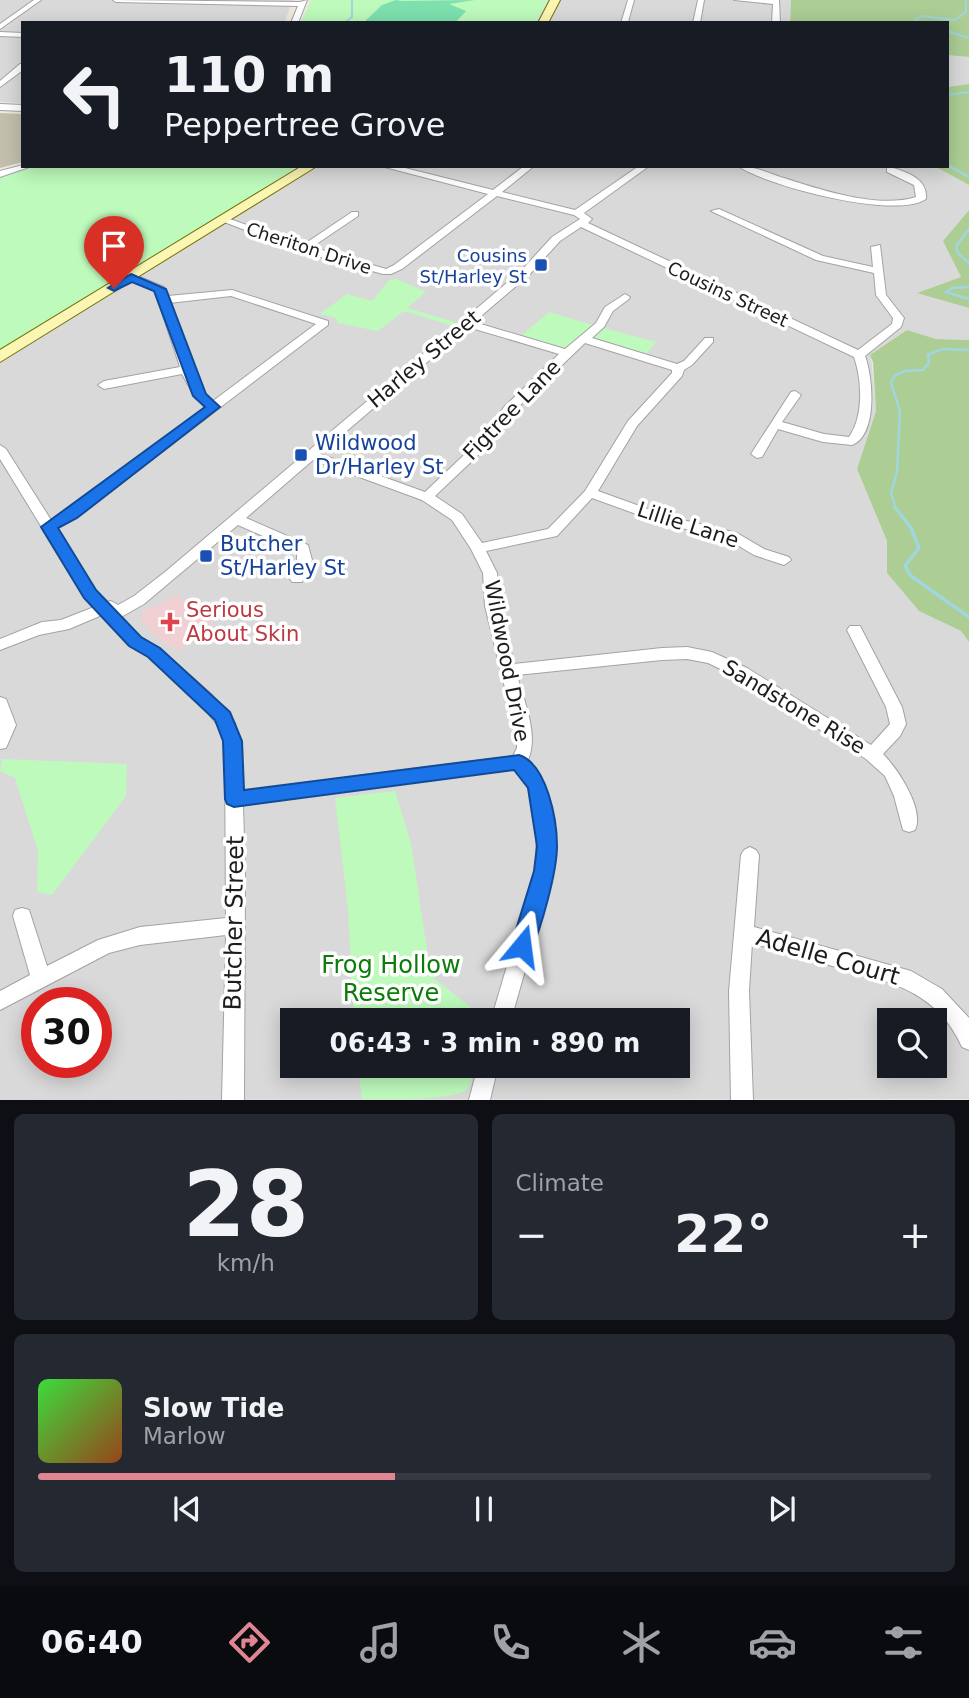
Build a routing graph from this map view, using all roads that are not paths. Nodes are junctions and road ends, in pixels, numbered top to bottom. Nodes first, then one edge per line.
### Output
1 (38, 0) edge
2 (117, 0) edge
3 (555, 0) edge
4 (631, 0) edge
5 (701, 0) edge
6 (737, 0) edge
7 (776, 1) edge
8 (303, 2) edge
9 (295, 21) edge
10 (544, 21) edge
11 (624, 21) edge
12 (696, 21) edge
13 (776, 21) edge
14 (0, 27) edge
15 (0, 34) edge
16 (21, 35) edge
17 (21, 68) edge
18 (0, 73) edge
19 (13, 74) junction
20 (0, 85) edge
21 (0, 107) edge
22 (21, 108) edge
23 (21, 168) edge
24 (308, 168) edge
25 (393, 168) edge
26 (421, 168) edge
27 (527, 168) edge
28 (642, 168) edge
29 (758, 169) edge
30 (891, 170) dead end
31 (413, 173) junction
32 (0, 174) edge
33 (494, 194) junction
34 (716, 211) dead end
35 (355, 214) dead end
36 (579, 218) junction
37 (225, 220) junction
38 (876, 247) dead end
39 (303, 248) junction
40 (878, 271) junction
41 (131, 277) junction
42 (625, 297) dead end
43 (164, 300) junction
44 (467, 323) junction
45 (584, 339) junction
46 (709, 341) dead end
47 (567, 353) junction
48 (859, 355) junction
49 (0, 357) edge
50 (678, 368) junction
51 (188, 369) junction
52 (104, 385) dead end
53 (794, 395) dead end
54 (214, 407) junction
55 (775, 425) junction
56 (0, 449) edge
57 (757, 454) dead end
58 (311, 455) junction
59 (590, 493) junction
60 (427, 497) junction
61 (236, 519) junction
62 (49, 527) junction
63 (478, 548) junction
64 (784, 560) dead end
65 (297, 579) dead end
66 (105, 608) junction
67 (855, 630) dead end
68 (0, 645) edge
69 (509, 670) junction
70 (0, 703) edge
71 (0, 743) edge
72 (872, 754) junction
73 (519, 762) junction
74 (234, 799) junction
75 (909, 825) dead end
76 (750, 855) dead end
77 (22, 916) dead end
78 (234, 926) junction
79 (746, 933) junction
80 (41, 979) junction
81 (0, 1001) edge
82 (504, 1008) edge
83 (969, 1040) edge
84 (485, 1078) edge
85 (233, 1100) edge
86 (479, 1100) edge
87 (742, 1100) edge

1 - 14 street
2 - 8 street
3 - 10 main road
4 - 11 street
5 - 12 street
6 - 7 street
7 - 13 street
8 - 9 street
15 - 16 street
17 - 19 street
18 - 19 street
19 - 20 street
21 - 22 street
23 - 32 street
24 - 37 main road
25 - 31 street, Cousins Street
26 - 31 street
27 - 33 street
28 - 36 street, Harley Street
29 - 30 street
31 - 33 street, Cousins Street
33 - 36 street, Cousins Street
33 - 39 street, Cheriton Drive
34 - 40 street
35 - 39 street
36 - 44 street, Harley Street
36 - 48 street, Cousins Street
37 - 39 street, Cheriton Drive
37 - 41 main road
38 - 40 street
40 - 48 street
41 - 43 street
41 - 49 main road
42 - 45 street, Figtree Lane
43 - 51 street
43 - 54 street
44 - 47 street, Figtree Lane
44 - 58 street, Harley Street
45 - 47 street, Figtree Lane
45 - 50 street
46 - 50 street
47 - 60 street, Figtree Lane
48 - 55 street
50 - 59 street
51 - 52 street
51 - 54 street
53 - 55 street
54 - 62 street
55 - 57 street
56 - 62 street, Butcher Street
58 - 60 street, Wildwood Drive
58 - 61 street, Harley Street
59 - 63 street
59 - 64 street, Lillie Lane
60 - 63 street, Wildwood Drive
61 - 65 street
61 - 66 street, Harley Street
62 - 66 street, Butcher Street
63 - 69 street, Wildwood Drive
66 - 68 street, Harley Street
66 - 74 street, Butcher Street
67 - 72 street
69 - 72 street, Sandstone Rise
69 - 73 street, Wildwood Drive
70 - 71 street
72 - 75 street, Sandstone Rise
73 - 74 street
73 - 82 street
74 - 78 street, Butcher Street
76 - 79 street
77 - 80 street
78 - 80 street
78 - 85 street, Butcher Street
79 - 83 street, Adelle Court
79 - 87 street
80 - 81 street
84 - 86 street

